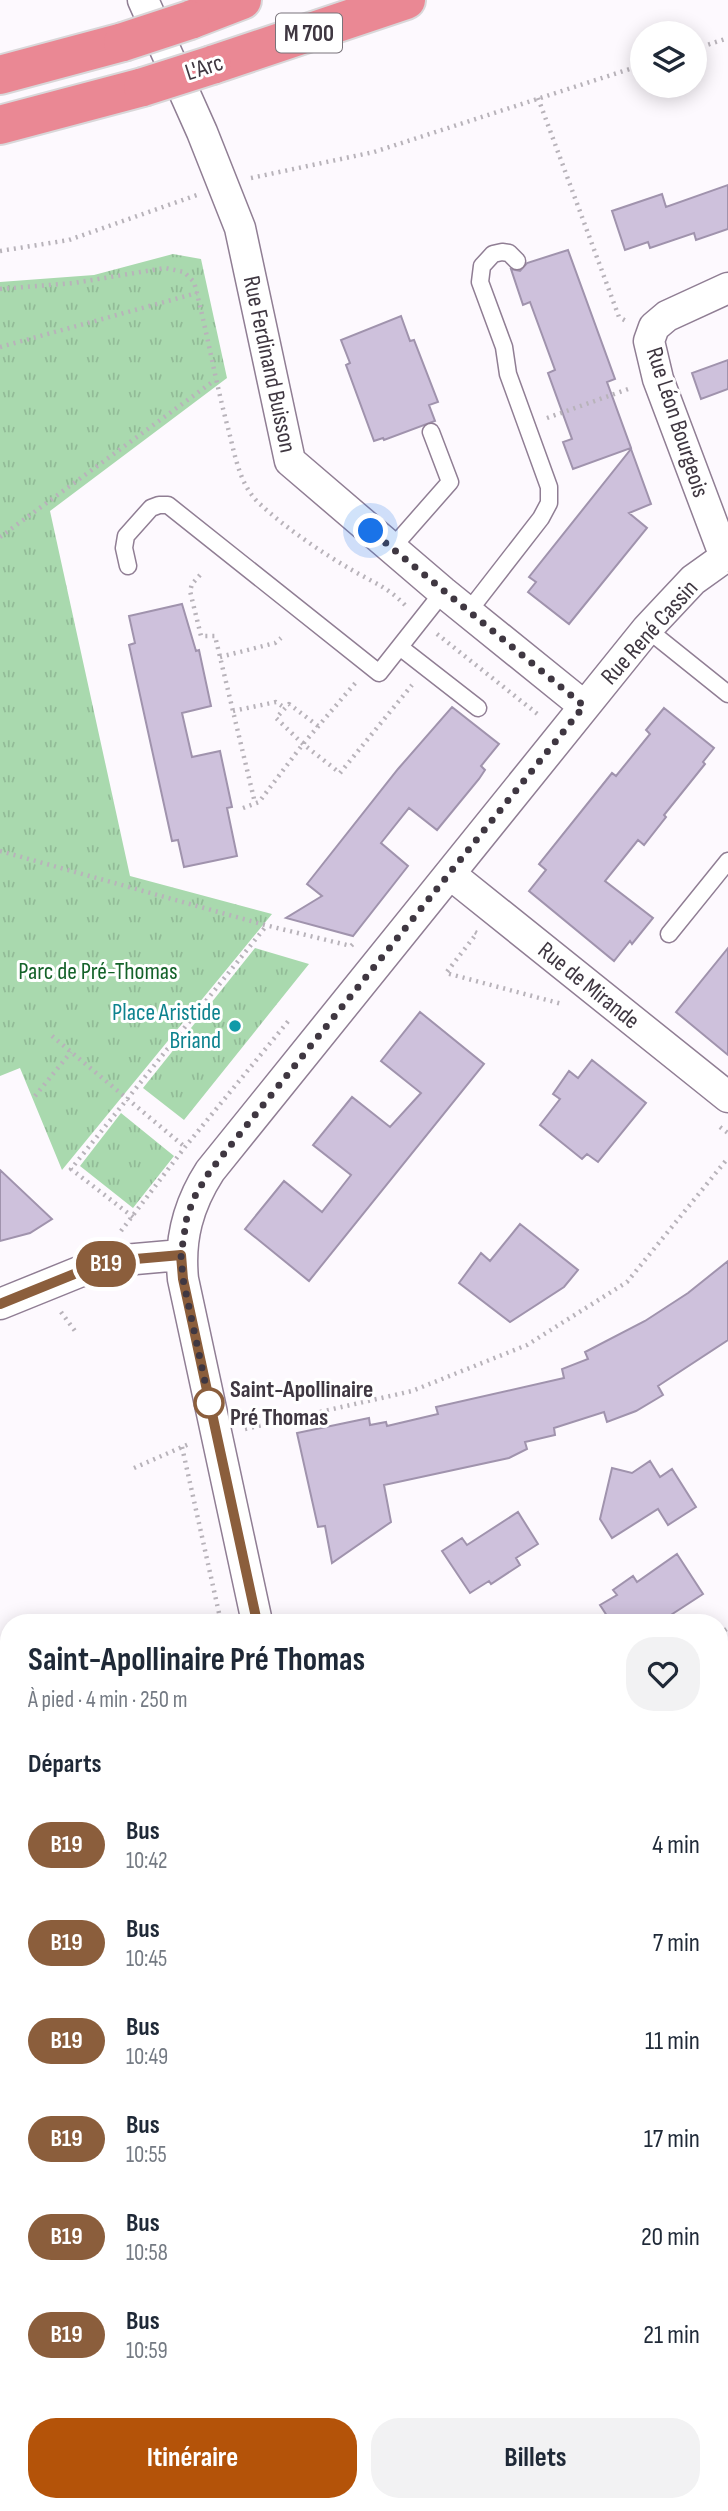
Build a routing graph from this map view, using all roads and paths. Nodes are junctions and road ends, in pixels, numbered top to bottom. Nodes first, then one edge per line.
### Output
1 (143, 0) edge
2 (242, 0) edge
3 (406, 0) edge
4 (728, 38) edge
5 (707, 45) edge
6 (630, 69) edge
7 (0, 75) edge
8 (538, 99) junction
9 (0, 125) edge
10 (222, 182) junction
11 (0, 251) edge
12 (517, 261) dead end
13 (728, 288) edge
14 (197, 293) dead end
15 (650, 334) junction
16 (0, 347) edge
17 (659, 379) junction
18 (215, 380) dead end
19 (527, 425) junction
20 (431, 432) dead end
21 (0, 537) edge
22 (392, 548) junction
23 (726, 556) edge
24 (128, 566) dead end
25 (200, 575) dead end
26 (443, 592) junction
27 (468, 612) junction
28 (647, 629) junction
29 (281, 638) dead end
30 (401, 648) junction
31 (220, 657) junction
32 (389, 662) junction
33 (370, 666) junction
34 (728, 694) edge
35 (584, 706) junction
36 (285, 708) junction
37 (478, 708) dead end
38 (233, 711) junction
39 (318, 726) junction
40 (303, 744) junction
41 (255, 803) junction
42 (243, 808) dead end
43 (728, 861) edge
44 (450, 873) junction
45 (267, 925) dead end
46 (669, 934) dead end
47 (351, 946) dead end
48 (342, 957) dead end
49 (299, 1010) dead end
50 (52, 1036) dead end
51 (71, 1052) junction
52 (35, 1096) dead end
53 (728, 1097) edge
54 (128, 1098) junction
55 (185, 1147) junction
56 (728, 1158) edge
57 (133, 1217) junction
58 (112, 1234) dead end
59 (181, 1255) junction
60 (0, 1304) edge
61 (216, 1436) junction
62 (182, 1447) junction
63 (134, 1468) dead end
64 (219, 1614) edge
65 (255, 1614) edge

1 - 10 street, Rue Ferdinand Buisson
2 - 7 highway, L'Arc / M 700, bridge
3 - 9 highway, L'Arc / M 700, bridge
4 - 5 path
6 - 8 path
8 - 10 path
8 - 15 path
10 - 11 path
10 - 22 street, Rue Ferdinand Buisson
12 - 19 lane
13 - 15 street, Rue Léon Bourgeois
14 - 16 path
15 - 17 street, Rue Léon Bourgeois
17 - 19 path
17 - 23 street, Rue Léon Bourgeois
18 - 21 path
19 - 27 lane
20 - 22 lane
22 - 26 street, Rue Ferdinand Buisson
23 - 28 street, Rue René Cassin
24 - 33 lane
25 - 31 path
26 - 27 street, Rue Ferdinand Buisson
26 - 30 lane
27 - 35 street, Rue Ferdinand Buisson
28 - 34 lane
28 - 35 street, Rue René Cassin
29 - 31 path
30 - 32 lane
30 - 37 lane
31 - 38 path
32 - 33 lane
32 - 40 path
33 - 39 path
35 - 44 street, Rue René Cassin
36 - 38 path
36 - 39 path
36 - 40 path
38 - 41 path
39 - 40 path
40 - 41 path
41 - 42 path
43 - 46 lane
44 - 53 street, Rue de Mirande
44 - 59 street, Rue René Cassin
45 - 54 path
47 - 48 path
49 - 55 path
50 - 51 path
51 - 52 path
51 - 54 path
54 - 55 path
54 - 57 path
55 - 57 path
56 - 61 path
57 - 58 path
59 - 60 street
59 - 61 street, Rue René Cassin
61 - 62 path
61 - 65 street, Rue René Cassin
62 - 63 path
62 - 64 path

